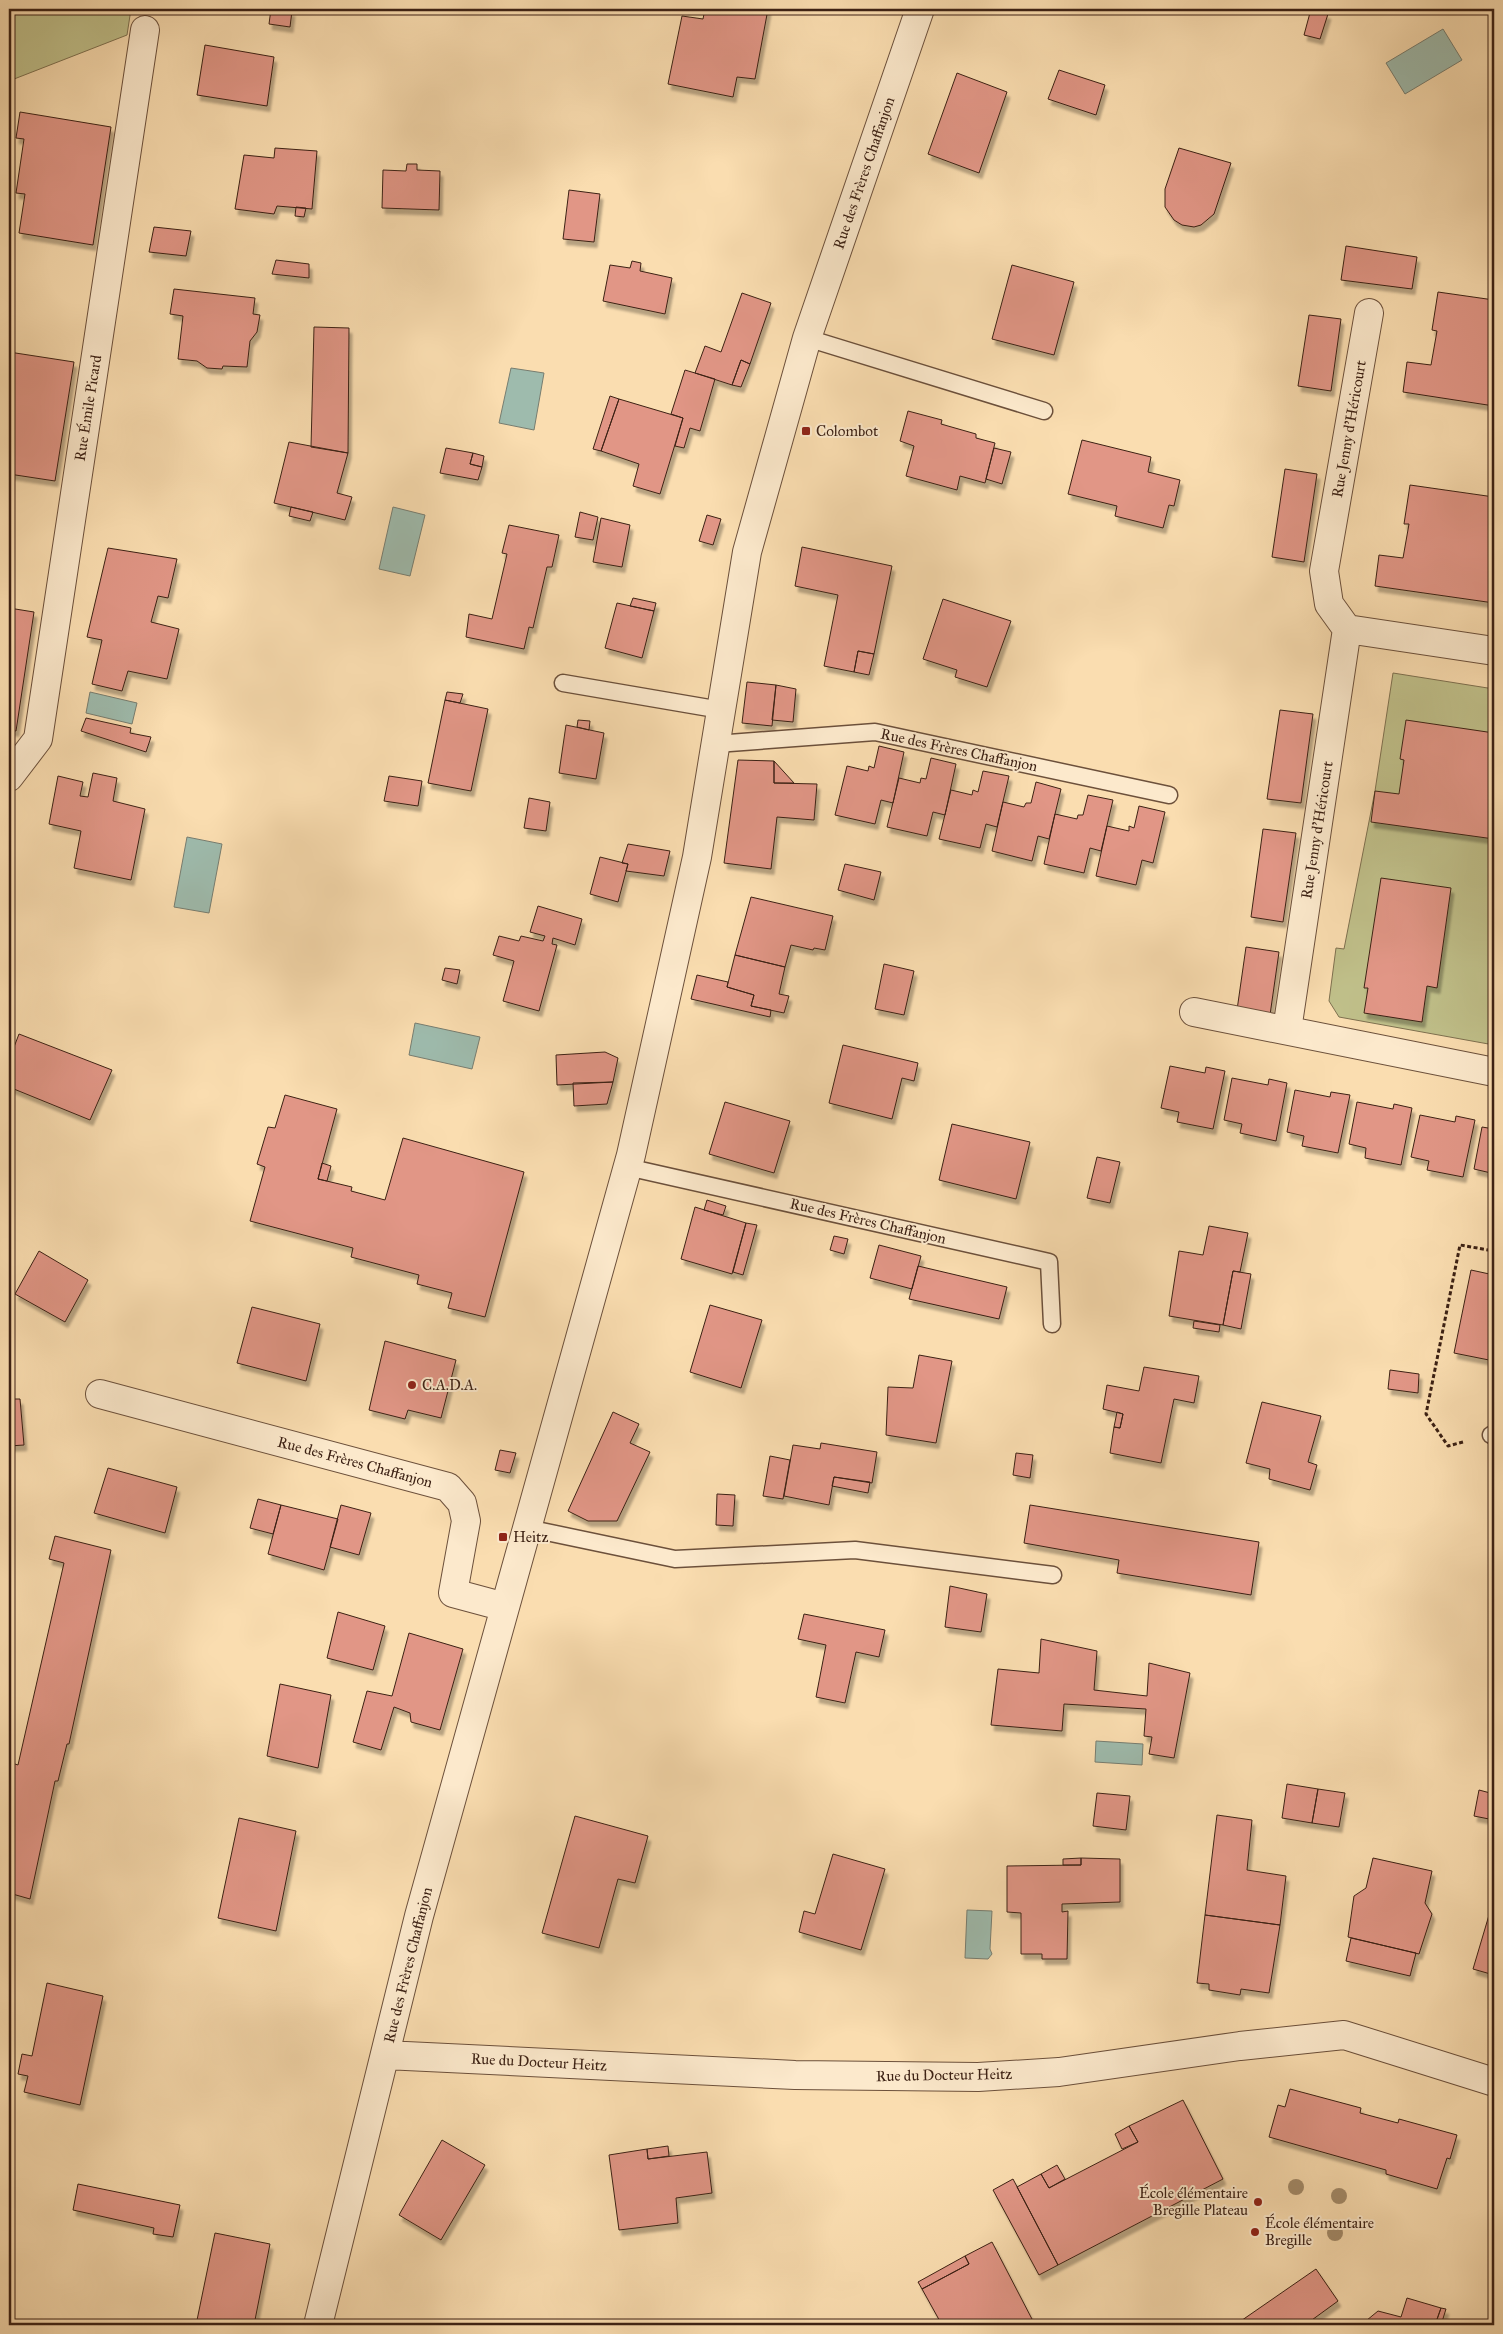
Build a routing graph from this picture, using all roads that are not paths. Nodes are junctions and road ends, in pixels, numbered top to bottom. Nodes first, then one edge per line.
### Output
1 (920, 9) edge
2 (145, 30) dead end
3 (1369, 313) dead end
4 (807, 338) junction
5 (1044, 411) dead end
6 (1347, 629) junction
7 (1494, 650) edge
8 (563, 683) dead end
9 (722, 710) junction
10 (716, 744) junction
11 (9, 777) edge
12 (1169, 795) dead end
13 (1194, 1012) dead end
14 (1286, 1030) junction
15 (1494, 1072) edge
16 (628, 1167) junction
17 (1052, 1324) dead end
18 (100, 1394) dead end
19 (527, 1528) junction
20 (1053, 1575) dead end
21 (506, 1607) junction
22 (385, 2054) junction
23 (1494, 2082) edge
24 (318, 2325) edge

1 - 4 street, Rue des Frères Chaffanjon
2 - 11 street, Rue Émile Picard
3 - 6 street, Rue Jenny d'Héricourt
4 - 5 lane
4 - 9 street, Rue des Frères Chaffanjon
6 - 7 street
6 - 14 street, Rue Jenny d'Héricourt
8 - 9 lane
9 - 10 street, Rue des Frères Chaffanjon
10 - 12 lane, Rue des Frères Chaffanjon
10 - 16 street, Rue des Frères Chaffanjon
13 - 14 street
14 - 15 street
16 - 17 lane, Rue des Frères Chaffanjon
16 - 19 street, Rue des Frères Chaffanjon
18 - 21 street, Rue des Frères Chaffanjon
19 - 20 lane
19 - 21 street, Rue des Frères Chaffanjon
21 - 22 street, Rue des Frères Chaffanjon
22 - 23 street, Rue du Docteur Heitz
22 - 24 street, Rue des Frères Chaffanjon

